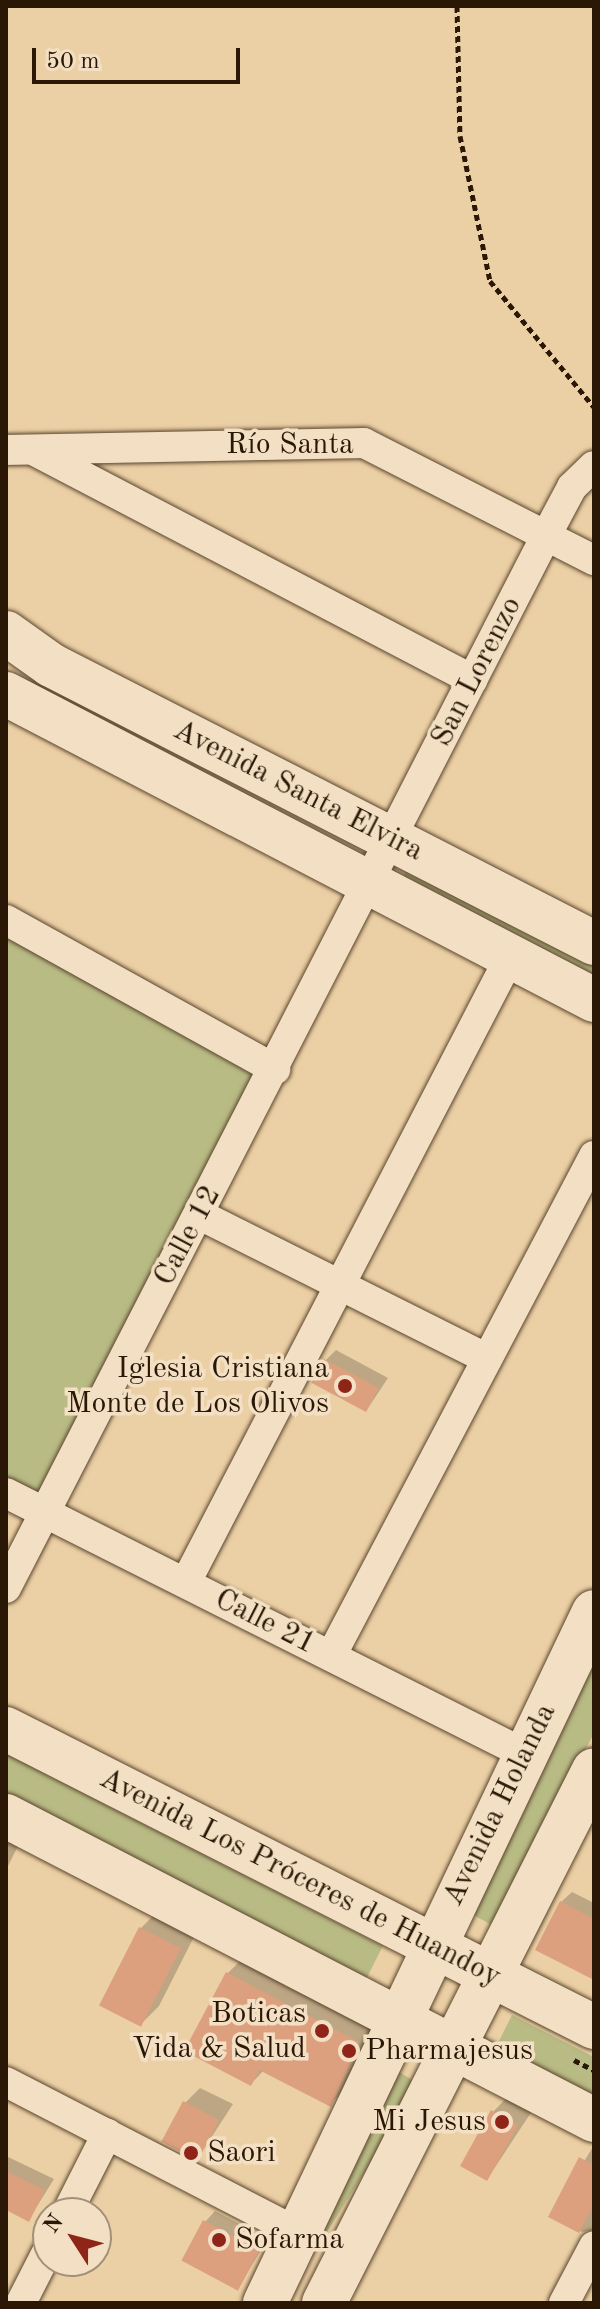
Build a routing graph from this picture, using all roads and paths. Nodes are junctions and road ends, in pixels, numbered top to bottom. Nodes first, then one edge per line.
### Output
1 (457, 6) edge
2 (594, 407) edge
3 (17, 449) edge
4 (594, 466) edge
5 (548, 532) junction
6 (594, 560) edge
7 (6, 633) edge
8 (473, 680) junction
9 (6, 694) edge
10 (393, 838) junction
11 (369, 884) junction
12 (6, 920) edge
13 (594, 943) edge
14 (510, 957) junction
15 (594, 1000) edge
16 (275, 1069) junction
17 (594, 1156) edge
18 (200, 1215) junction
19 (340, 1286) junction
20 (487, 1359) junction
21 (6, 1493) edge
22 (45, 1512) junction
23 (186, 1582) junction
24 (6, 1588) edge
25 (594, 1612) edge
26 (331, 1656) junction
27 (6, 1729) edge
28 (523, 1753) junction
29 (594, 1770) edge
30 (6, 1816) edge
31 (436, 1946) junction
32 (488, 1974) junction
33 (405, 2019) junction
34 (594, 2027) edge
35 (458, 2044) junction
36 (6, 2082) edge
37 (594, 2120) edge
38 (107, 2134) junction
39 (75, 2197) edge
40 (301, 2234) junction
41 (594, 2246) edge
42 (34, 2277) edge
43 (21, 2303) edge
44 (265, 2303) edge
45 (324, 2303) edge
46 (564, 2303) edge

1 - 2 path
3 - 5 street, Río Santa
3 - 8 street
4 - 5 street, San Lorenzo
5 - 6 street, Río Santa
5 - 8 street, San Lorenzo
7 - 10 street, Avenida Santa Elvira
8 - 10 street, San Lorenzo
9 - 11 street, Avenida Santa Elvira
10 - 11 street, San Lorenzo
10 - 13 street, Avenida Santa Elvira
11 - 14 street, Avenida Santa Elvira
11 - 16 street, Calle 12
12 - 16 street
14 - 15 street, Avenida Santa Elvira
14 - 19 street
16 - 18 street, Calle 12
17 - 20 street
18 - 19 street
18 - 22 street, Calle 12
19 - 20 street
19 - 23 street
20 - 26 street
21 - 22 street, Calle 21
22 - 23 street, Calle 21
22 - 24 street, Calle 12
23 - 26 street, Calle 21
25 - 28 street, Avenida Holanda
26 - 28 street, Calle 21
27 - 31 street, Avenida Los Próceres de Huandoy
28 - 31 street, Avenida Holanda
29 - 32 street
30 - 33 street
31 - 32 street, Avenida Los Próceres de Huandoy
31 - 33 street, Avenida Holanda
32 - 34 street, Avenida Los Próceres de Huandoy
32 - 35 street
33 - 35 street
33 - 40 street, Avenida Holanda
35 - 37 street
35 - 45 street
36 - 38 street
38 - 39 street
38 - 40 street
40 - 44 street, Avenida Holanda
41 - 46 street
42 - 43 street

